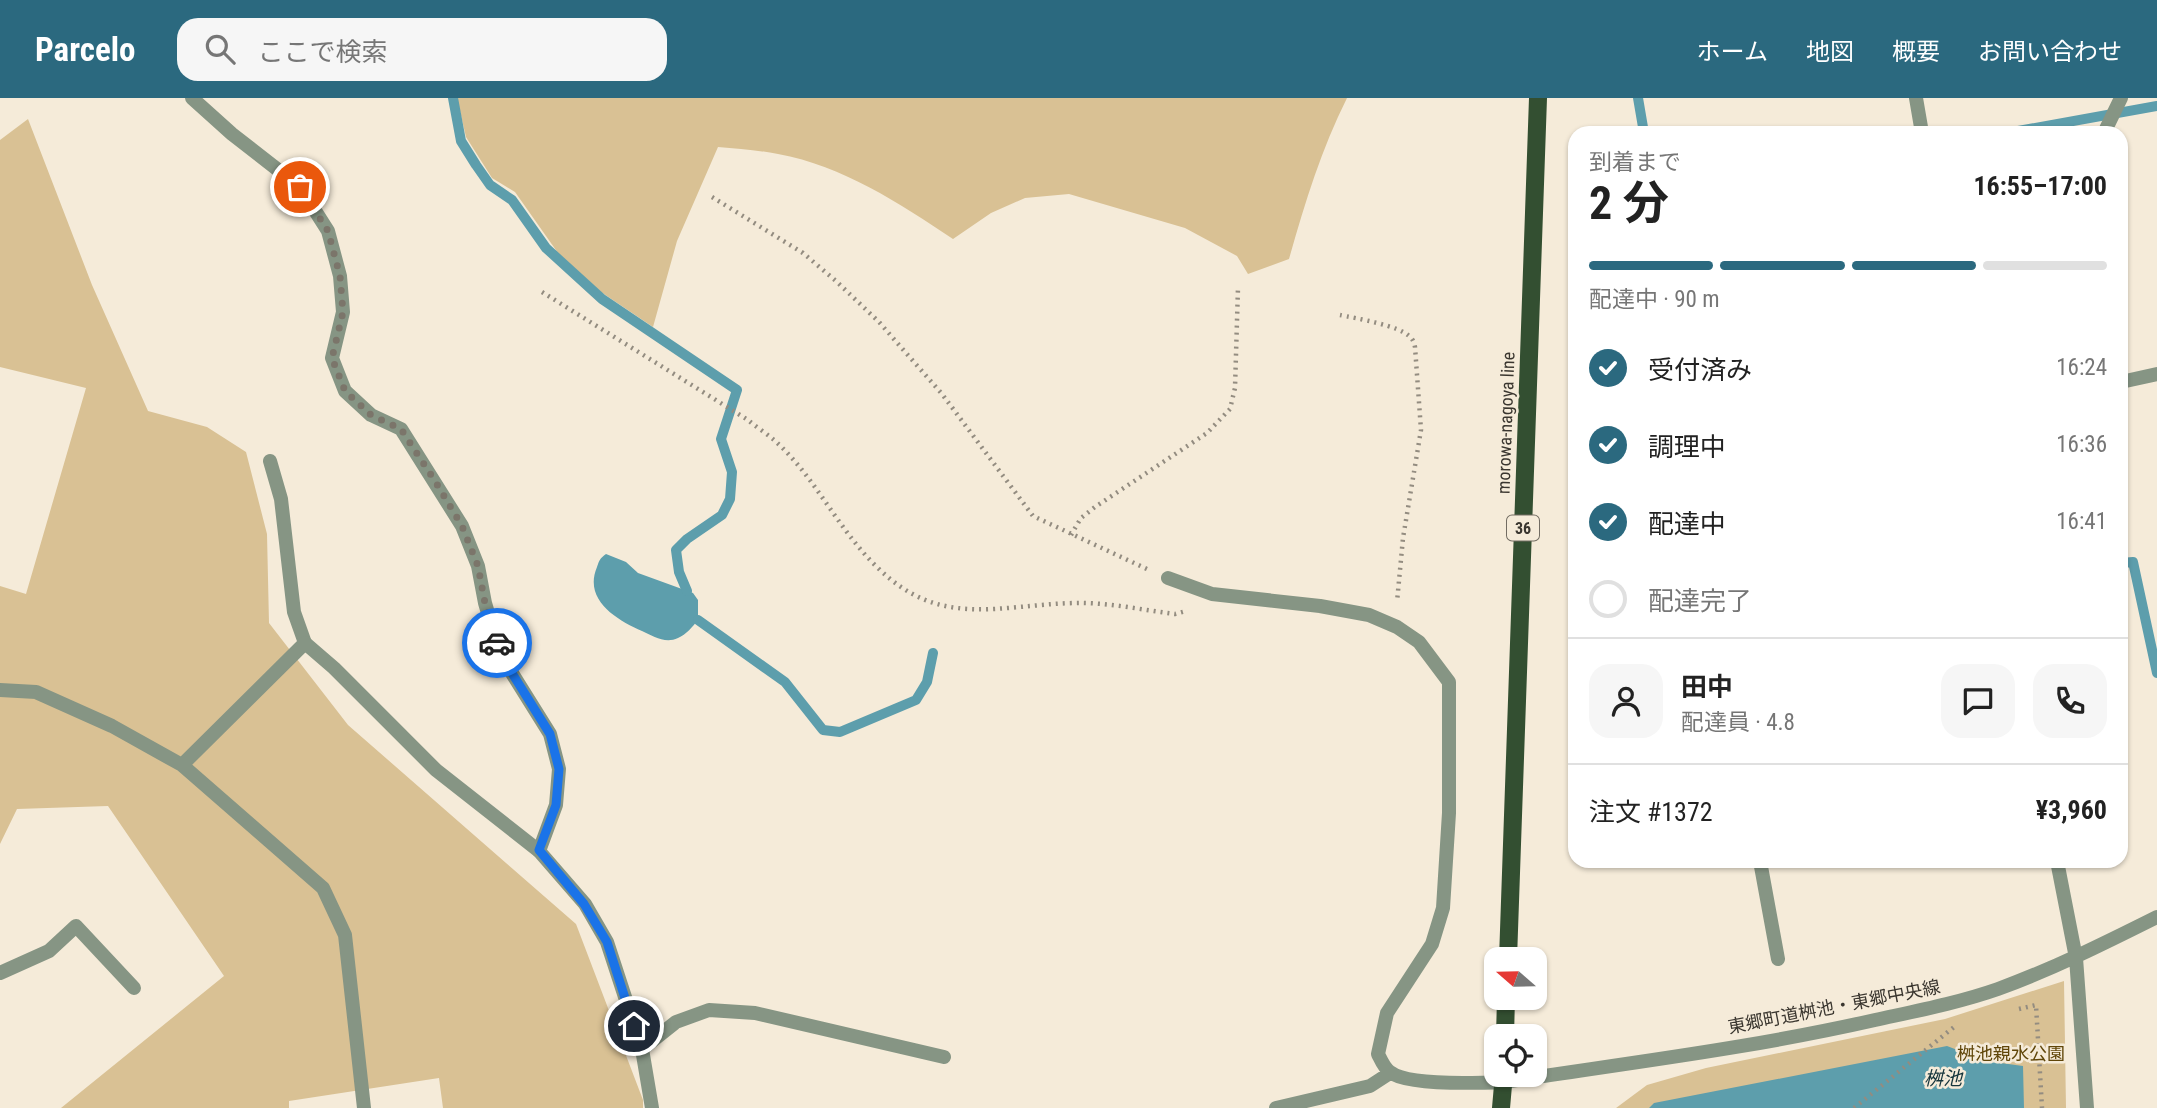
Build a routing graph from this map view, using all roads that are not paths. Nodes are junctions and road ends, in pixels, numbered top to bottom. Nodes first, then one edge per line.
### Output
1 (192, 98) edge
2 (1538, 98) edge
3 (1916, 98) edge
4 (2121, 98) edge
5 (1921, 126) edge
6 (2107, 126) edge
7 (2157, 374) edge
8 (2128, 380) edge
9 (270, 461) dead end
10 (1168, 578) road end
11 (305, 643) junction
12 (0, 691) edge
13 (182, 765) junction
14 (539, 850) junction
15 (1761, 868) edge
16 (2058, 868) edge
17 (2157, 916) edge
18 (1508, 947) edge
19 (2076, 958) junction
20 (1778, 959) dead end
21 (0, 973) edge
22 (134, 989) dead end
23 (642, 1049) junction
24 (944, 1057) dead end
25 (1390, 1073) junction
26 (1547, 1073) edge
27 (1484, 1078) edge
28 (1503, 1087) edge
29 (363, 1108) edge
30 (652, 1108) edge
31 (1276, 1108) edge
32 (1501, 1108) edge
33 (2087, 1108) edge

1 - 14 street
2 - 18 main road, morowa-nagoya line / 36
3 - 5 street
4 - 6 street
7 - 8 street
9 - 11 street
10 - 25 street
11 - 13 street
11 - 14 street
12 - 13 street
13 - 29 street
14 - 23 street
15 - 20 street
16 - 19 street
17 - 19 street, 東郷町道桝池・東郷中央線
19 - 26 street, 東郷町道桝池・東郷中央線
19 - 33 street
21 - 22 street
23 - 24 street
23 - 30 street
25 - 27 street, 東郷町道桝池・東郷中央線
25 - 31 street
28 - 32 main road

